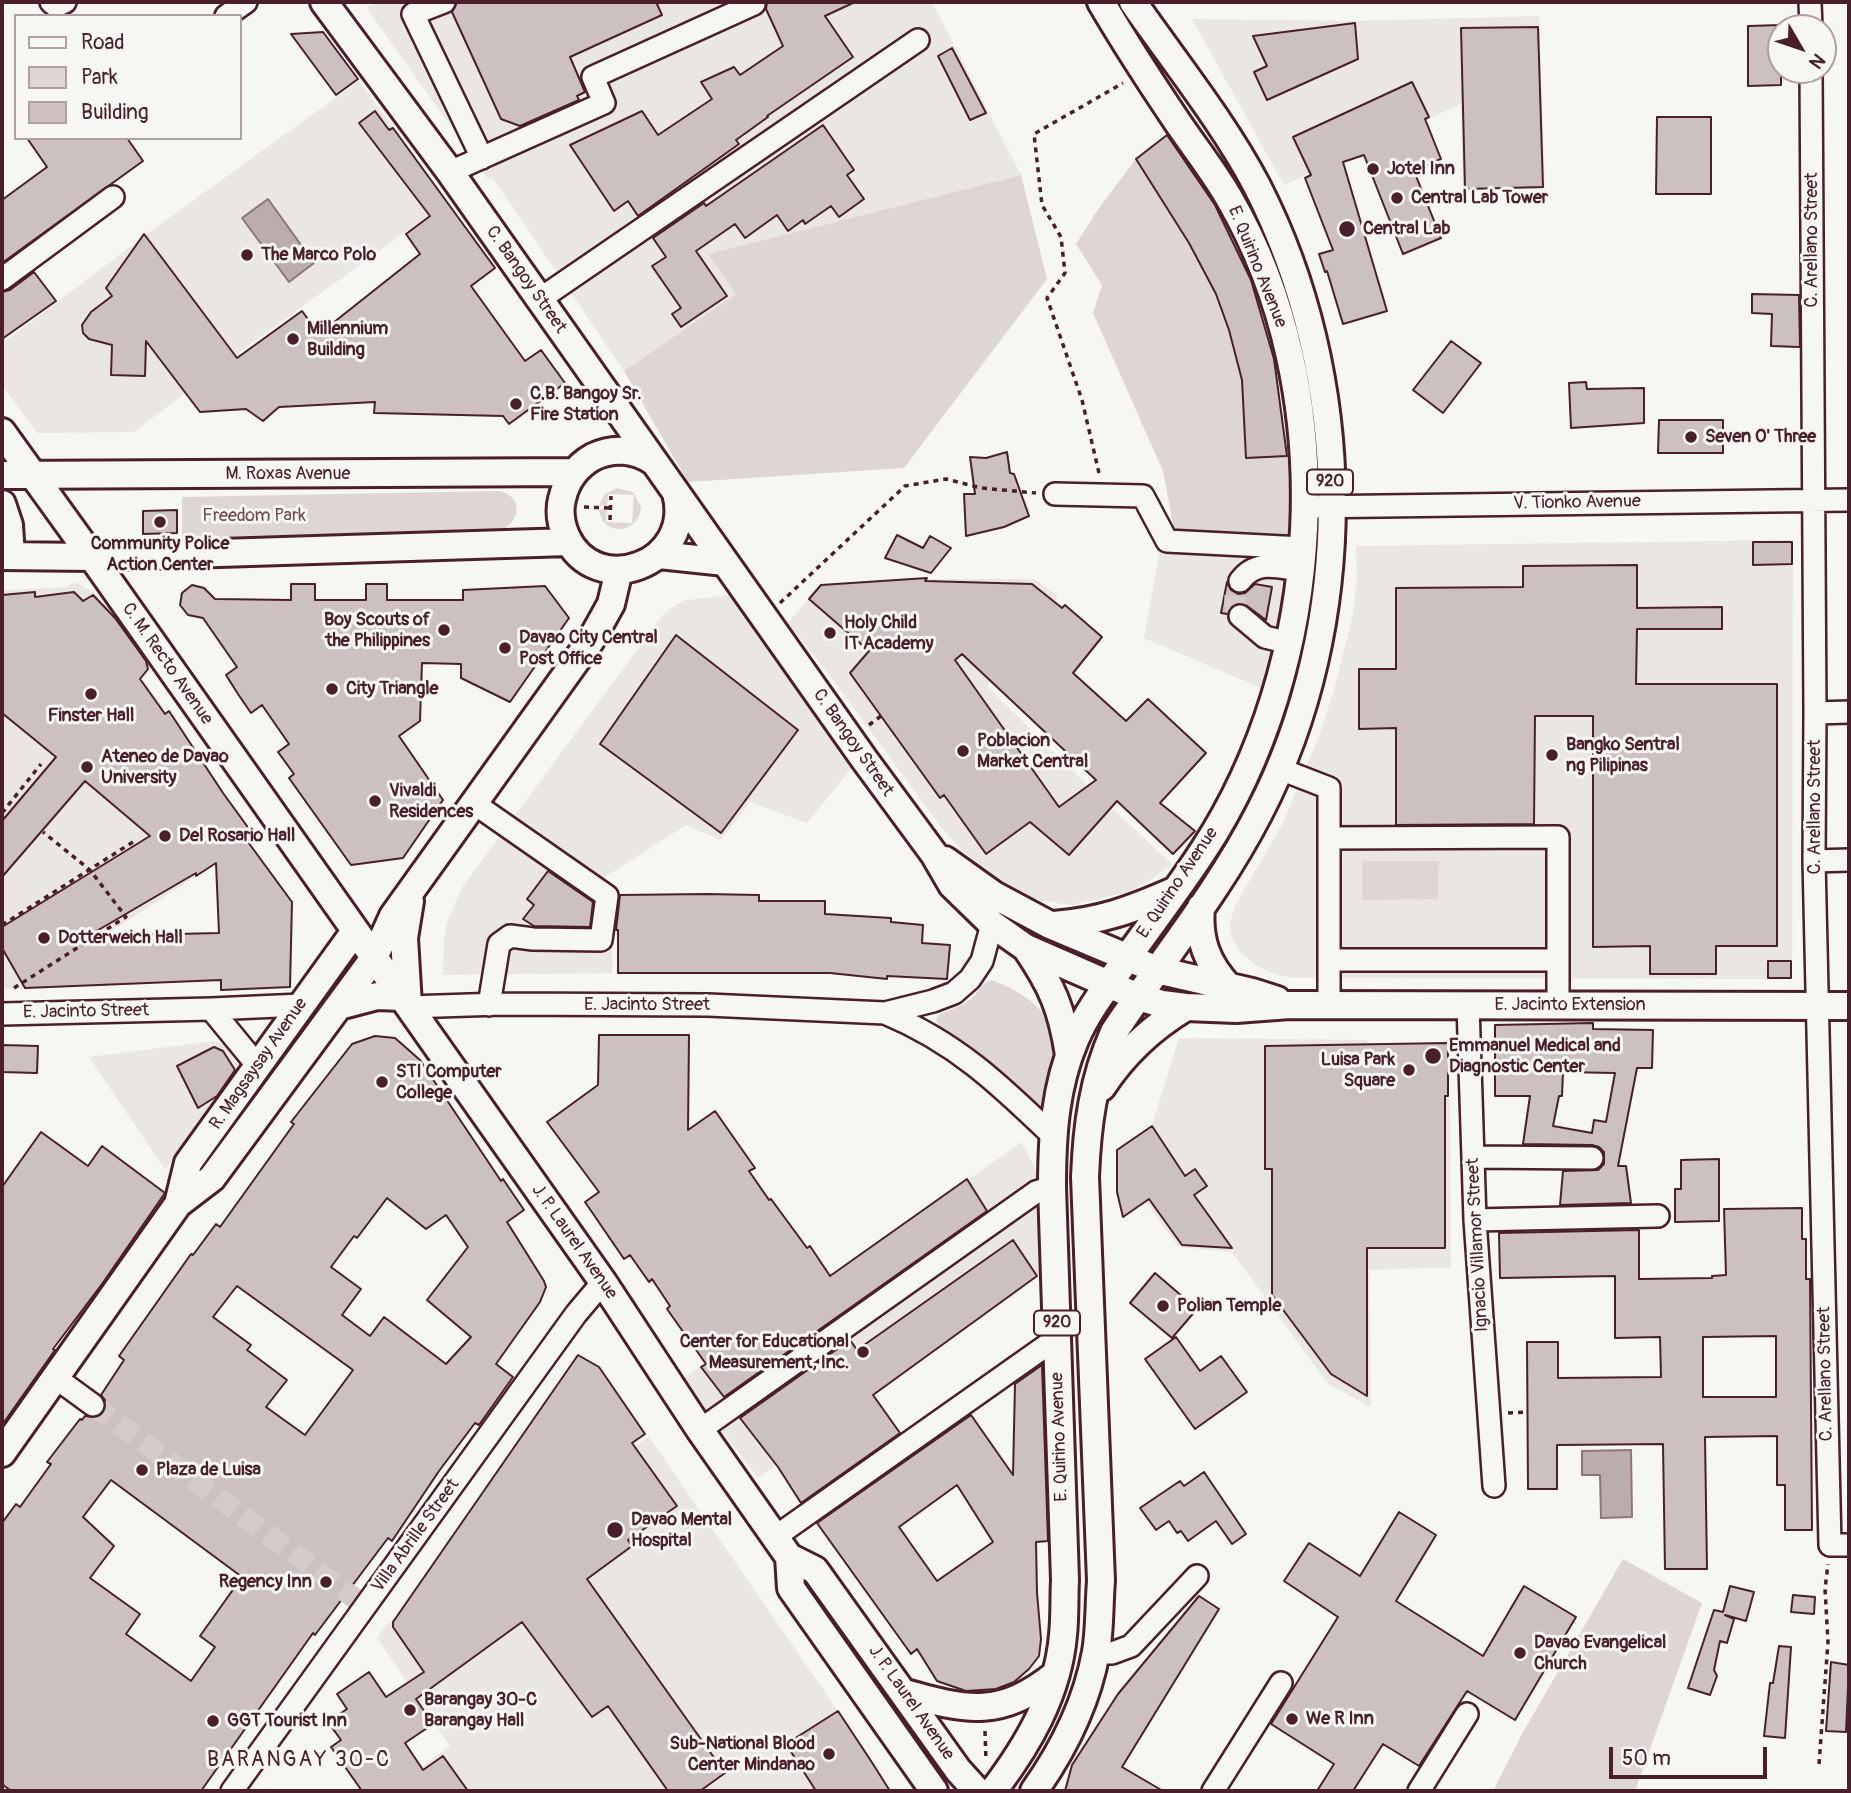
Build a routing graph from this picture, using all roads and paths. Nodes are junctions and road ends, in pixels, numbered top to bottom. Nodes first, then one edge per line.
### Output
1 (51, 2) edge
2 (65, 2) edge
3 (246, 2) edge
4 (324, 2) edge
5 (444, 2) edge
6 (753, 2) edge
7 (1118, 5) edge
8 (229, 14) edge
9 (918, 40) dead end
10 (1143, 71) junction
11 (1811, 84) edge
12 (482, 158) junction
13 (450, 172) junction
14 (113, 197) dead end
15 (2, 279) edge
16 (540, 299) junction
17 (2, 432) edge
18 (654, 462) junction
19 (574, 472) junction
20 (2, 475) edge
21 (33, 475) junction
22 (676, 493) junction
23 (1055, 494) joint
24 (1103, 495) junction
25 (611, 496) dead end
26 (1814, 500) junction
27 (1849, 500) edge
28 (2, 505) edge
29 (1331, 506) junction
30 (595, 507) dead end
31 (1304, 507) junction
32 (610, 508) junction
33 (610, 520) dead end
34 (569, 542) junction
35 (659, 555) junction
36 (6, 556) edge
37 (92, 556) junction
38 (1302, 559) junction
39 (725, 562) junction
40 (619, 570) junction
41 (1241, 581) dead end
42 (1240, 616) dead end
43 (765, 618) junction
44 (1289, 643) junction
45 (1849, 712) edge
46 (1815, 713) junction
47 (41, 764) dead end
48 (1280, 769) junction
49 (2, 803) edge
50 (475, 804) junction
51 (7, 807) junction
52 (2, 813) edge
53 (43, 832) dead end
54 (1329, 838) junction
55 (133, 842) dead end
56 (934, 853) junction
57 (1849, 860) edge
58 (1814, 861) junction
59 (90, 870) junction
60 (413, 888) junction
61 (1175, 890) junction
62 (1200, 907) junction
63 (393, 916) junction
64 (992, 924) junction
65 (2, 925) edge
66 (1050, 925) junction
67 (355, 931) junction
68 (1026, 948) junction
69 (374, 958) junction
70 (1127, 958) junction
71 (1329, 960) junction
72 (1558, 960) junction
73 (1157, 970) junction
74 (1108, 984) junction
75 (14, 988) dead end
76 (1230, 988) junction
77 (1138, 997) junction
78 (405, 1002) junction
79 (301, 1004) junction
80 (489, 1005) junction
81 (1290, 1005) junction
82 (1329, 1005) junction
83 (1468, 1005) junction
84 (1558, 1005) junction
85 (338, 1006) junction
86 (1816, 1006) junction
87 (1849, 1006) edge
88 (1186, 1007) junction
89 (211, 1009) junction
90 (885, 1013) junction
91 (2, 1014) edge
92 (1069, 1056) junction
93 (257, 1065) junction
94 (1090, 1114) junction
95 (1052, 1135) junction
96 (1473, 1157) junction
97 (1592, 1158) dead end
98 (1052, 1187) junction
99 (178, 1204) junction
100 (1658, 1216) dead end
101 (1475, 1220) junction
102 (603, 1282) junction
103 (1058, 1338) junction
104 (56, 1378) junction
105 (93, 1405) tunnel mouth
106 (700, 1430) junction
107 (2, 1453) edge
108 (1494, 1486) dead end
109 (1840, 1545) edge
110 (782, 1547) junction
111 (1197, 1576) dead end
112 (1065, 1580) junction
113 (1101, 1581) junction
114 (1096, 1653) junction
115 (1056, 1674) junction
116 (1280, 1683) dead end
117 (905, 1693) junction
118 (1467, 1714) dead end
119 (1819, 1764) dead end
120 (232, 1791) edge
121 (934, 1791) edge
122 (977, 1791) edge
123 (993, 1791) edge
124 (1034, 1791) edge
125 (1213, 1791) edge
126 (1419, 1791) edge

1 - 2 street
3 - 8 street
4 - 13 main road, C. Bangoy Street
5 - 12 street
6 - 12 street
7 - 10 main road, E. Quirino Avenue / 920
7 - 29 main road, E. Quirino Avenue / 920
9 - 16 street
10 - 24 path
10 - 31 main road, E. Quirino Avenue / 920
11 - 26 street, C. Arellano Street
12 - 13 street
13 - 16 main road, C. Bangoy Street
14 - 15 street
16 - 18 main road, C. Bangoy Street
17 - 21 main road, C. M. Recto Avenue
18 - 19 main road
18 - 22 main road, C. Bangoy Street
19 - 21 main road, M. Roxas Avenue
19 - 34 main road
20 - 21 main road, M. Roxas Avenue
21 - 37 main road, C. M. Recto Avenue
22 - 35 main road
22 - 39 main road, C. Bangoy Street
23 - 24 street
23 - 43 path
24 - 38 street
25 - 32 path
26 - 27 street, V. Tionko Avenue
26 - 29 street, V. Tionko Avenue
26 - 46 street, C. Arellano Street
28 - 36 main road
29 - 31 street, V. Tionko Avenue
29 - 48 main road, E. Quirino Avenue / 920
30 - 32 path
31 - 38 main road, E. Quirino Avenue / 920
32 - 33 path
34 - 37 main road
34 - 40 main road
35 - 39 main road
35 - 40 main road
36 - 37 main road
37 - 67 main road, C. M. Recto Avenue
38 - 41 street
38 - 44 main road, E. Quirino Avenue / 920
39 - 43 main road, C. Bangoy Street
40 - 50 main road, R. Magsaysay Avenue
42 - 44 street
43 - 56 main road, C. Bangoy Street
44 - 61 main road, E. Quirino Avenue / 920
45 - 46 street
46 - 58 street, C. Arellano Street
47 - 51 path
48 - 54 street
48 - 62 main road, E. Quirino Avenue / 920
49 - 51 path
50 - 60 main road, R. Magsaysay Avenue
50 - 80 street
51 - 52 path
53 - 59 path
54 - 71 street
54 - 72 street
55 - 59 path
56 - 64 main road, C. Bangoy Street
56 - 66 main road, C. Bangoy Street
57 - 58 street
58 - 86 street, C. Arellano Street
59 - 65 path
59 - 75 path
60 - 63 main road, R. Magsaysay Avenue
60 - 78 main road
61 - 66 main road
61 - 70 main road, E. Quirino Avenue / 920
62 - 73 main road, E. Quirino Avenue / 920
62 - 76 main road
63 - 67 main road
63 - 69 main road, R. Magsaysay Avenue
64 - 68 main road, C. Bangoy Street
64 - 90 street, E. Jacinto Street
66 - 70 main road, C. Bangoy Street
67 - 69 main road, J. P. Laurel Avenue
67 - 79 main road, R. Magsaysay Avenue
68 - 74 main road, C. Bangoy Street
68 - 92 main road
69 - 78 main road, J. P. Laurel Avenue
69 - 85 main road, R. Magsaysay Avenue
70 - 73 main road, C. Bangoy Street
70 - 74 main road, E. Quirino Avenue / 920
71 - 72 street
71 - 82 street
72 - 84 street
73 - 76 main road, E. Jacinto Extension
73 - 77 main road, E. Quirino Avenue / 920
74 - 77 main road, C. Bangoy Street
74 - 92 main road, E. Quirino Avenue / 920
76 - 81 main road, E. Jacinto Extension
77 - 88 main road, E. Jacinto Extension
77 - 94 main road, E. Quirino Avenue / 920
78 - 80 street, E. Jacinto Street
78 - 85 main road
78 - 102 main road, J. P. Laurel Avenue
79 - 89 street, E. Jacinto Street
79 - 93 main road, R. Magsaysay Avenue
80 - 90 street, E. Jacinto Street
81 - 82 main road, E. Jacinto Extension
81 - 88 main road, E. Jacinto Extension
82 - 83 main road, E. Jacinto Extension
83 - 84 main road, E. Jacinto Extension
83 - 96 street, Ignacio Villamor Street
84 - 86 main road, E. Jacinto Extension
85 - 99 main road, R. Magsaysay Avenue
86 - 87 main road, E. Jacinto Extension
86 - 109 street, C. Arellano Street
88 - 94 main road
89 - 91 street, E. Jacinto Street
89 - 93 street
90 - 95 street, E. Jacinto Street
92 - 95 main road, E. Quirino Avenue / 920
93 - 99 main road, R. Magsaysay Avenue
94 - 113 main road, E. Quirino Avenue / 920
95 - 98 main road, E. Quirino Avenue / 920
96 - 97 street
96 - 101 street, Ignacio Villamor Street
98 - 103 main road, E. Quirino Avenue / 920
98 - 106 street
99 - 104 main road, R. Magsaysay Avenue
100 - 101 street
101 - 108 street, Ignacio Villamor Street
102 - 106 main road, J. P. Laurel Avenue
102 - 120 street, Villa Abrille Street
103 - 110 street
103 - 112 main road, E. Quirino Avenue / 920
104 - 105 street
104 - 107 main road, R. Magsaysay Avenue
106 - 110 main road, J. P. Laurel Avenue
109 - 119 path
110 - 117 main road, J. P. Laurel Avenue
110 - 121 main road, J. P. Laurel Avenue
111 - 114 street
112 - 113 main road
112 - 115 main road, E. Quirino Avenue / 920
113 - 114 main road, E. Quirino Avenue / 920
114 - 124 main road, E. Quirino Avenue / 920
115 - 117 main road
115 - 123 main road, E. Quirino Avenue / 920
116 - 125 street
117 - 122 main road, J. P. Laurel Avenue
118 - 126 street

